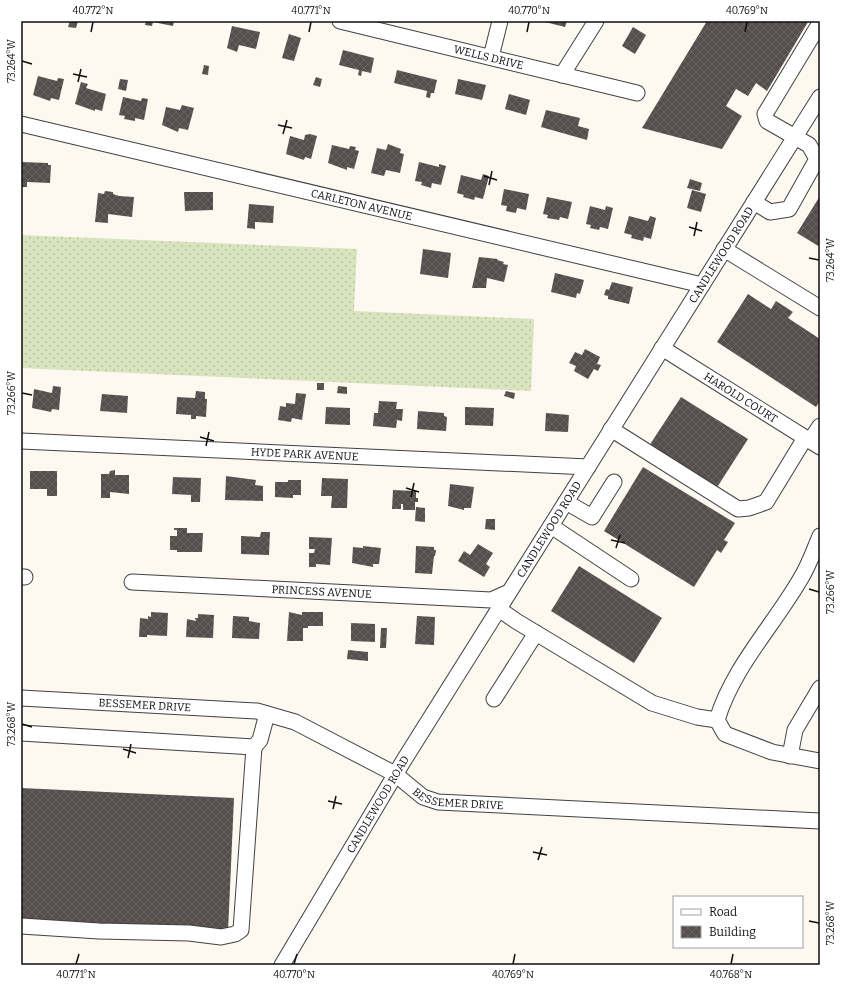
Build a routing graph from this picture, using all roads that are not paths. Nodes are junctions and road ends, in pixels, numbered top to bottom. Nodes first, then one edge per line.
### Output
1 (500, 21) edge
2 (596, 21) edge
3 (347, 22) edge
4 (820, 23) edge
5 (491, 57) junction
6 (562, 74) junction
7 (637, 93) dead end
8 (820, 96) edge
9 (21, 124) edge
10 (795, 137) junction
11 (754, 202) junction
12 (724, 249) junction
13 (702, 285) junction
14 (820, 308) edge
15 (662, 348) junction
16 (820, 426) edge
17 (611, 429) junction
18 (21, 441) edge
19 (812, 442) edge
20 (588, 467) junction
21 (614, 482) dead end
22 (566, 502) junction
23 (550, 526) junction
24 (820, 536) edge
25 (631, 579) dead end
26 (132, 582) dead end
27 (509, 592) junction
28 (499, 609) junction
29 (533, 630) junction
30 (820, 688) edge
31 (21, 698) edge
32 (494, 699) dead end
33 (267, 714) junction
34 (717, 720) junction
35 (21, 733) edge
36 (254, 748) junction
37 (790, 756) junction
38 (820, 761) edge
39 (395, 774) junction
40 (820, 821) edge
41 (21, 926) edge
42 (282, 965) edge

1 - 5 street
2 - 6 street
3 - 5 street, WELLS DRIVE
4 - 10 street
5 - 6 street, WELLS DRIVE
6 - 7 street, WELLS DRIVE
8 - 10 street, CANDLEWOOD ROAD
9 - 13 street, CARLETON AVENUE
10 - 11 street, CANDLEWOOD ROAD
10 - 11 street
11 - 12 street, CANDLEWOOD ROAD
12 - 13 street, CANDLEWOOD ROAD
12 - 14 street
13 - 15 street, CANDLEWOOD ROAD
15 - 17 street, CANDLEWOOD ROAD
15 - 19 street, HAROLD COURT
16 - 19 street
17 - 19 street
17 - 20 street, CANDLEWOOD ROAD
18 - 20 street, HYDE PARK AVENUE
20 - 22 street, CANDLEWOOD ROAD
21 - 22 street
22 - 23 street, CANDLEWOOD ROAD
23 - 25 street
23 - 27 street, CANDLEWOOD ROAD
24 - 34 street
26 - 27 street, PRINCESS AVENUE
27 - 28 street, CANDLEWOOD ROAD
28 - 29 street
28 - 39 street, CANDLEWOOD ROAD
29 - 32 street
29 - 34 street
30 - 37 street
31 - 33 street, BESSEMER DRIVE
33 - 36 street
33 - 39 street, BESSEMER DRIVE
34 - 37 street
35 - 36 street
36 - 41 street
37 - 38 street
39 - 40 street, BESSEMER DRIVE
39 - 42 street, CANDLEWOOD ROAD

